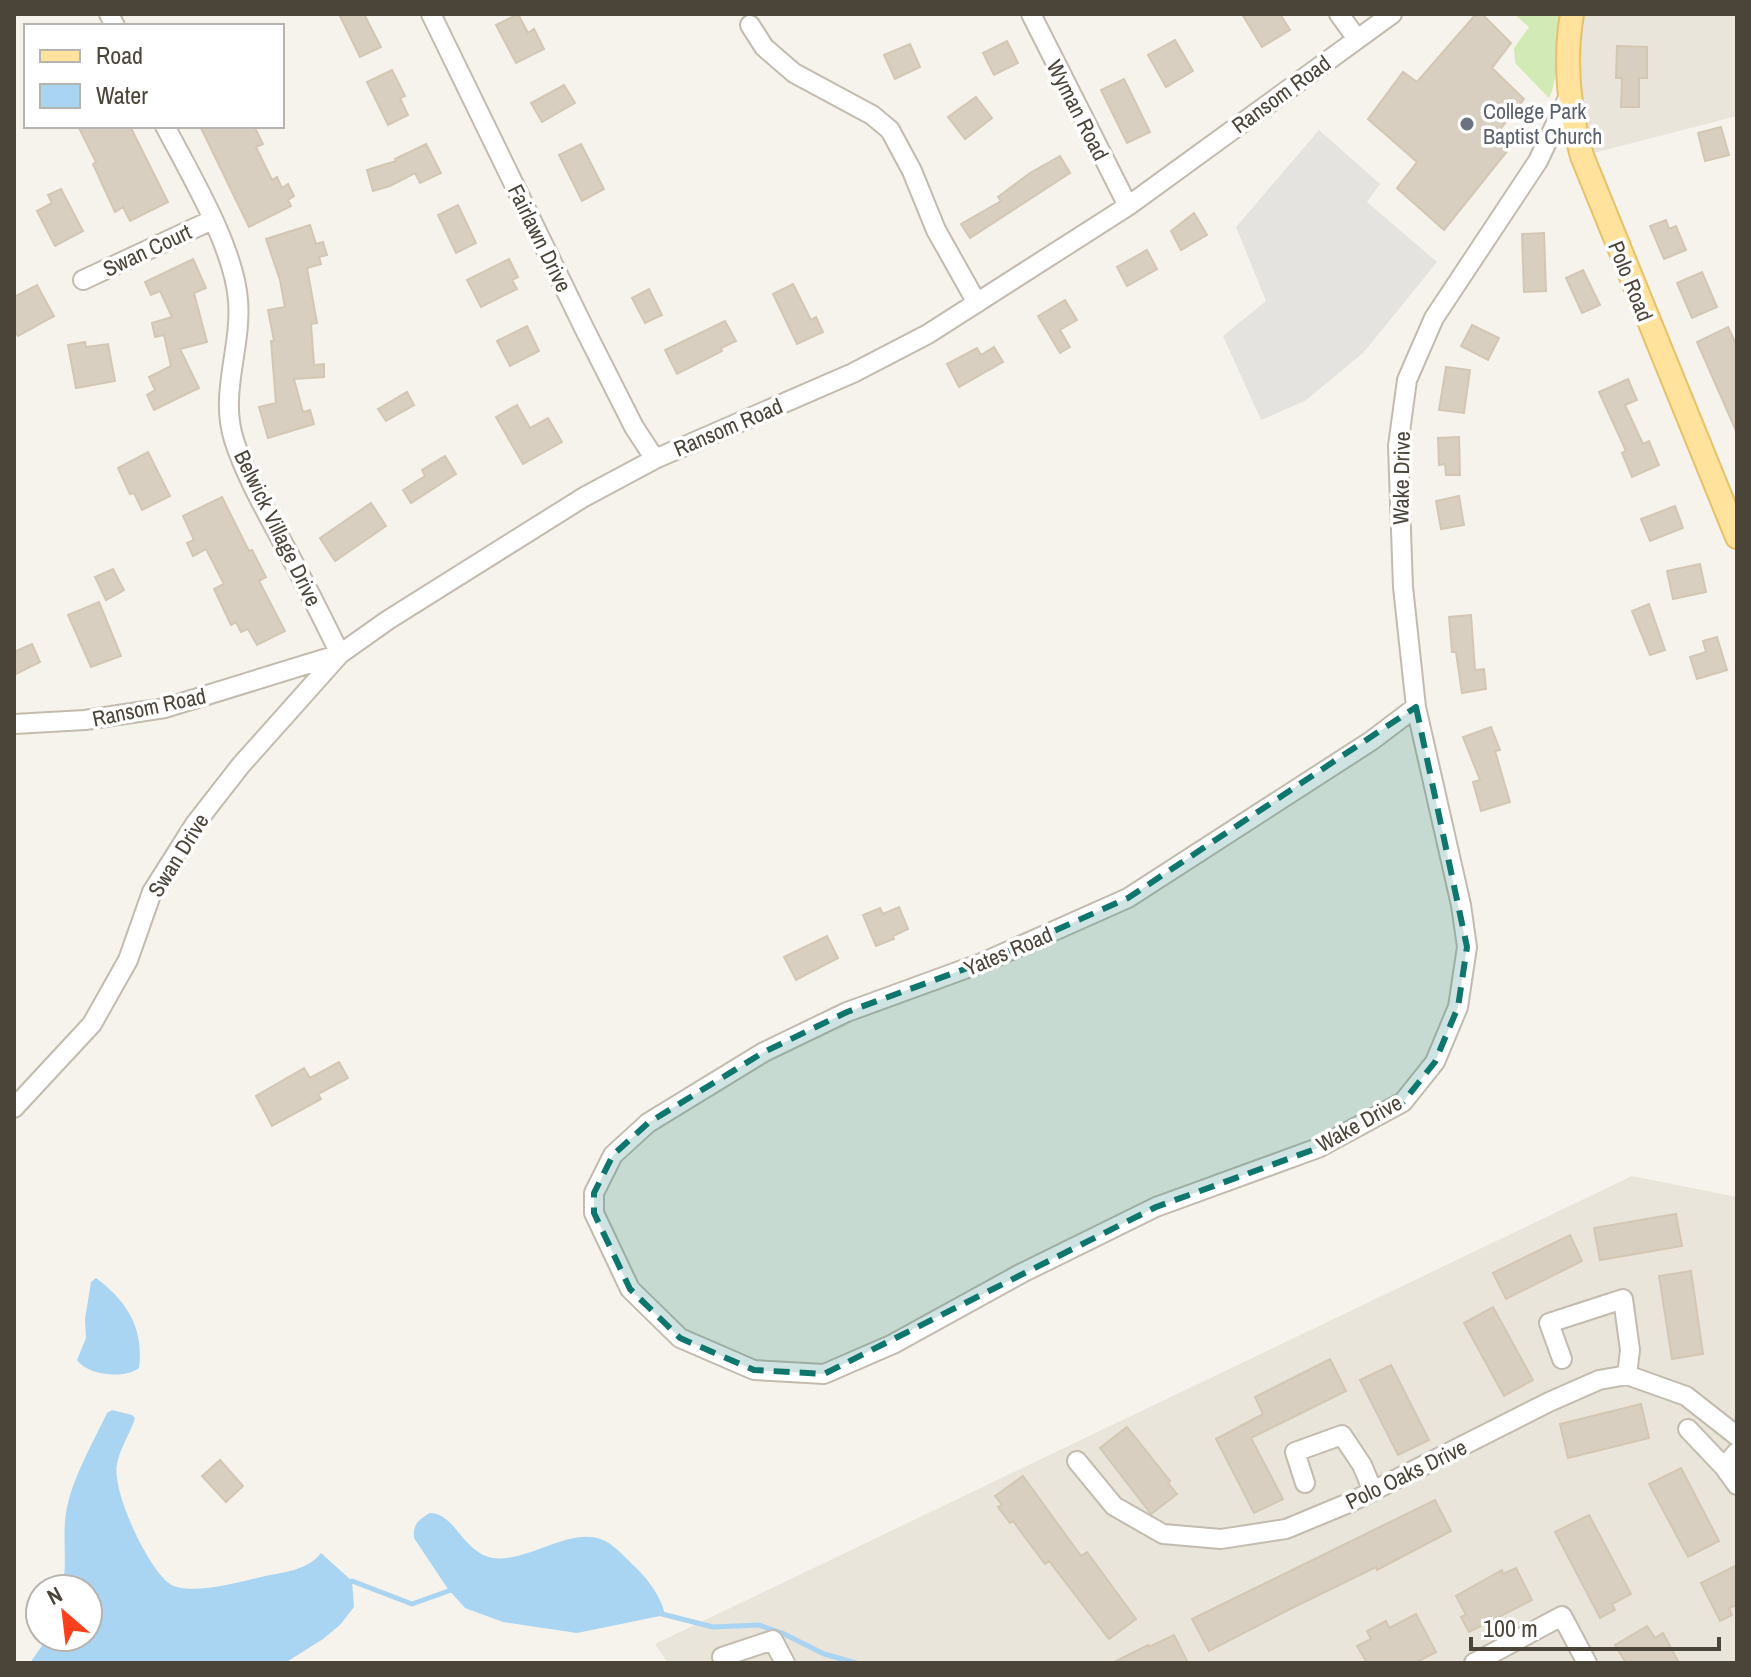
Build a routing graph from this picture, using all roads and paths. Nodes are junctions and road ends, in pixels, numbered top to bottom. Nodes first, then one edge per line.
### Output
1 (431, 14) edge
2 (1031, 14) edge
3 (1339, 14) edge
4 (1392, 14) edge
5 (1572, 14) edge
6 (750, 25) dead end
7 (1357, 39) junction
8 (1569, 96) junction
9 (166, 128) edge
10 (1128, 206) junction
11 (212, 220) junction
12 (83, 280) dead end
13 (977, 303) junction
14 (655, 459) junction
15 (1737, 537) edge
16 (340, 654) junction
17 (1416, 707) junction
18 (14, 724) edge
19 (14, 1108) edge
20 (600, 1181) joint
21 (1562, 1359) dead end
22 (1627, 1375) junction
23 (1688, 1429) dead end
24 (1737, 1436) edge
25 (1737, 1452) edge
26 (1077, 1461) dead end
27 (1724, 1467) junction
28 (1305, 1483) dead end
29 (1737, 1485) edge
30 (1373, 1491) junction
31 (722, 1657) dead end
32 (785, 1663) edge
33 (1474, 1663) edge
34 (1587, 1663) edge

1 - 14 street, Fairlawn Drive
2 - 10 street, Wyman Road
3 - 7 street
4 - 7 street, Ransom Road
5 - 8 main road, Polo Road
6 - 13 street
7 - 10 street, Ransom Road
8 - 15 main road, Polo Road
8 - 17 street, Wake Drive
9 - 11 street, Belwick Village Drive
10 - 13 street, Ransom Road
11 - 12 street, Swan Court
11 - 16 street, Belwick Village Drive
13 - 14 street, Ransom Road
14 - 16 street, Ransom Road
16 - 18 street, Ransom Road
16 - 19 street, Swan Drive
17 - 20 street, Yates Road
17 - 20 street, Wake Drive
21 - 22 street
22 - 24 street
22 - 30 street, Polo Oaks Drive
23 - 27 street
25 - 27 street
26 - 30 street, Polo Oaks Drive
27 - 29 street
28 - 30 street
31 - 32 street
33 - 34 street

